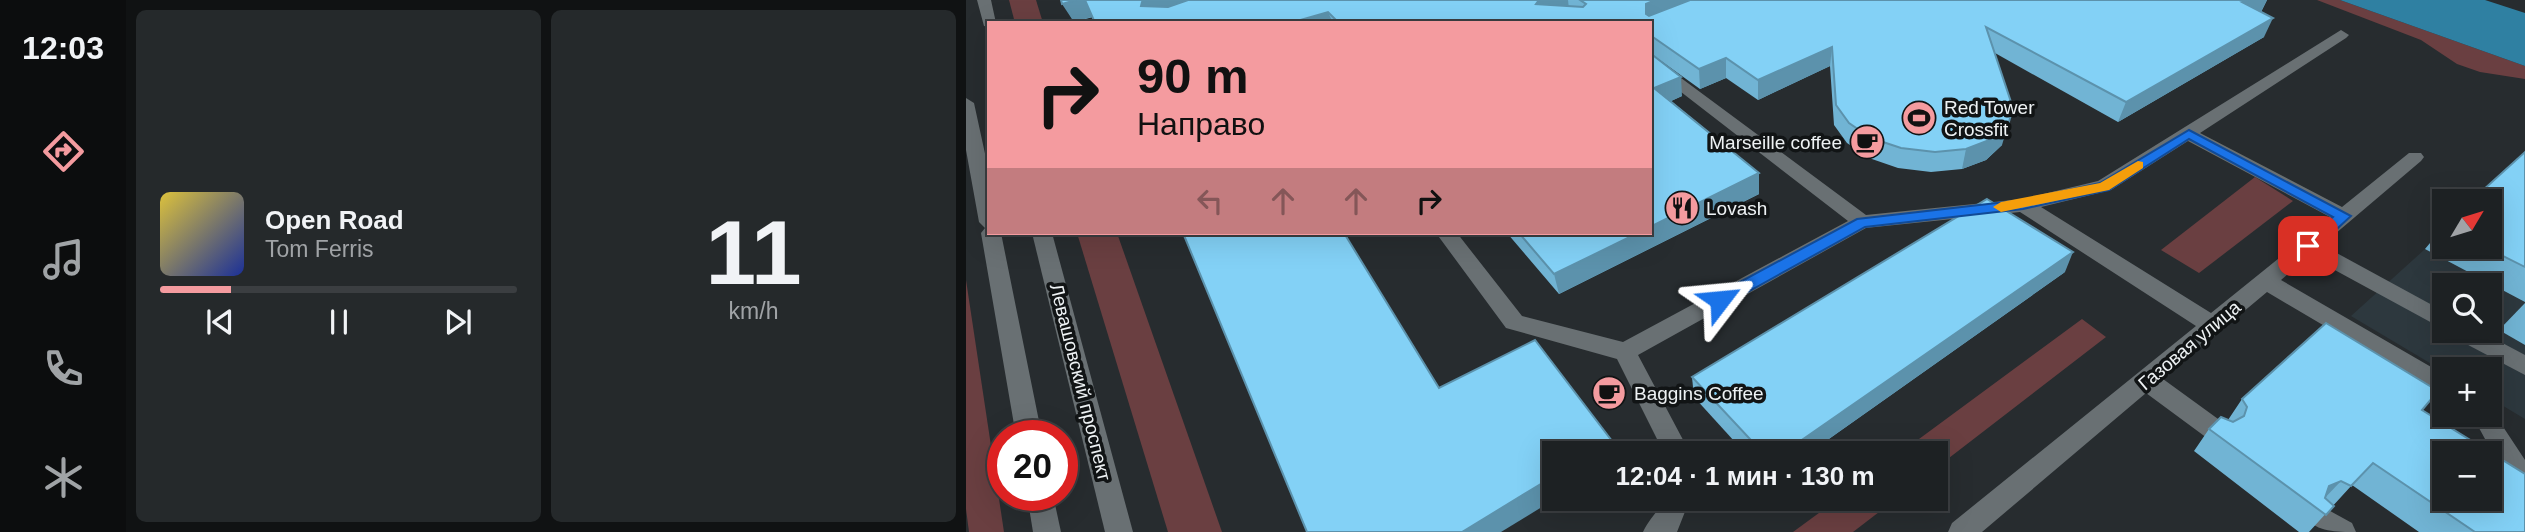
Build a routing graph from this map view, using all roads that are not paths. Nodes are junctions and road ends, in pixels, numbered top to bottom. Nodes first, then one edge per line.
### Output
1 (984, 0) edge
2 (989, 21) edge
3 (2341, 35) dead end
4 (1652, 62) edge
5 (966, 103) edge
6 (975, 130) edge
7 (2189, 134) junction
8 (2415, 157) dead end
9 (2023, 205) junction
10 (987, 209) edge
11 (2344, 216) junction
12 (1862, 222) junction
13 (991, 235) edge
14 (1043, 235) edge
15 (1448, 235) edge
16 (2308, 246) junction
17 (2266, 281) junction
18 (2432, 315) edge
19 (2212, 325) junction
20 (2483, 343) edge
21 (1625, 352) junction
22 (2525, 366) edge
23 (2432, 379) edge
24 (2146, 380) junction
25 (1026, 420) edge
26 (2491, 427) edge
27 (2216, 431) edge
28 (1671, 441) edge
29 (2525, 476) edge
30 (1043, 511) edge
31 (1672, 511) edge
32 (1047, 532) edge
33 (1119, 532) edge
34 (1657, 532) edge
35 (1962, 532) edge

1 - 2 street
3 - 7 street
4 - 12 street
5 - 6 street
6 - 10 street
7 - 9 street
7 - 11 street
8 - 11 street, Газовая улица
9 - 12 street
9 - 19 street
11 - 16 street, Газовая улица
12 - 21 street
13 - 25 street
14 - 33 street, Левашовский проспект
15 - 21 street
16 - 17 street, Газовая улица
16 - 18 street
17 - 19 street, Газовая улица
17 - 23 street
19 - 24 street, Газовая улица
20 - 22 street
21 - 28 street
24 - 27 street
24 - 35 street, Газовая улица
26 - 29 street
30 - 32 street
31 - 34 street

